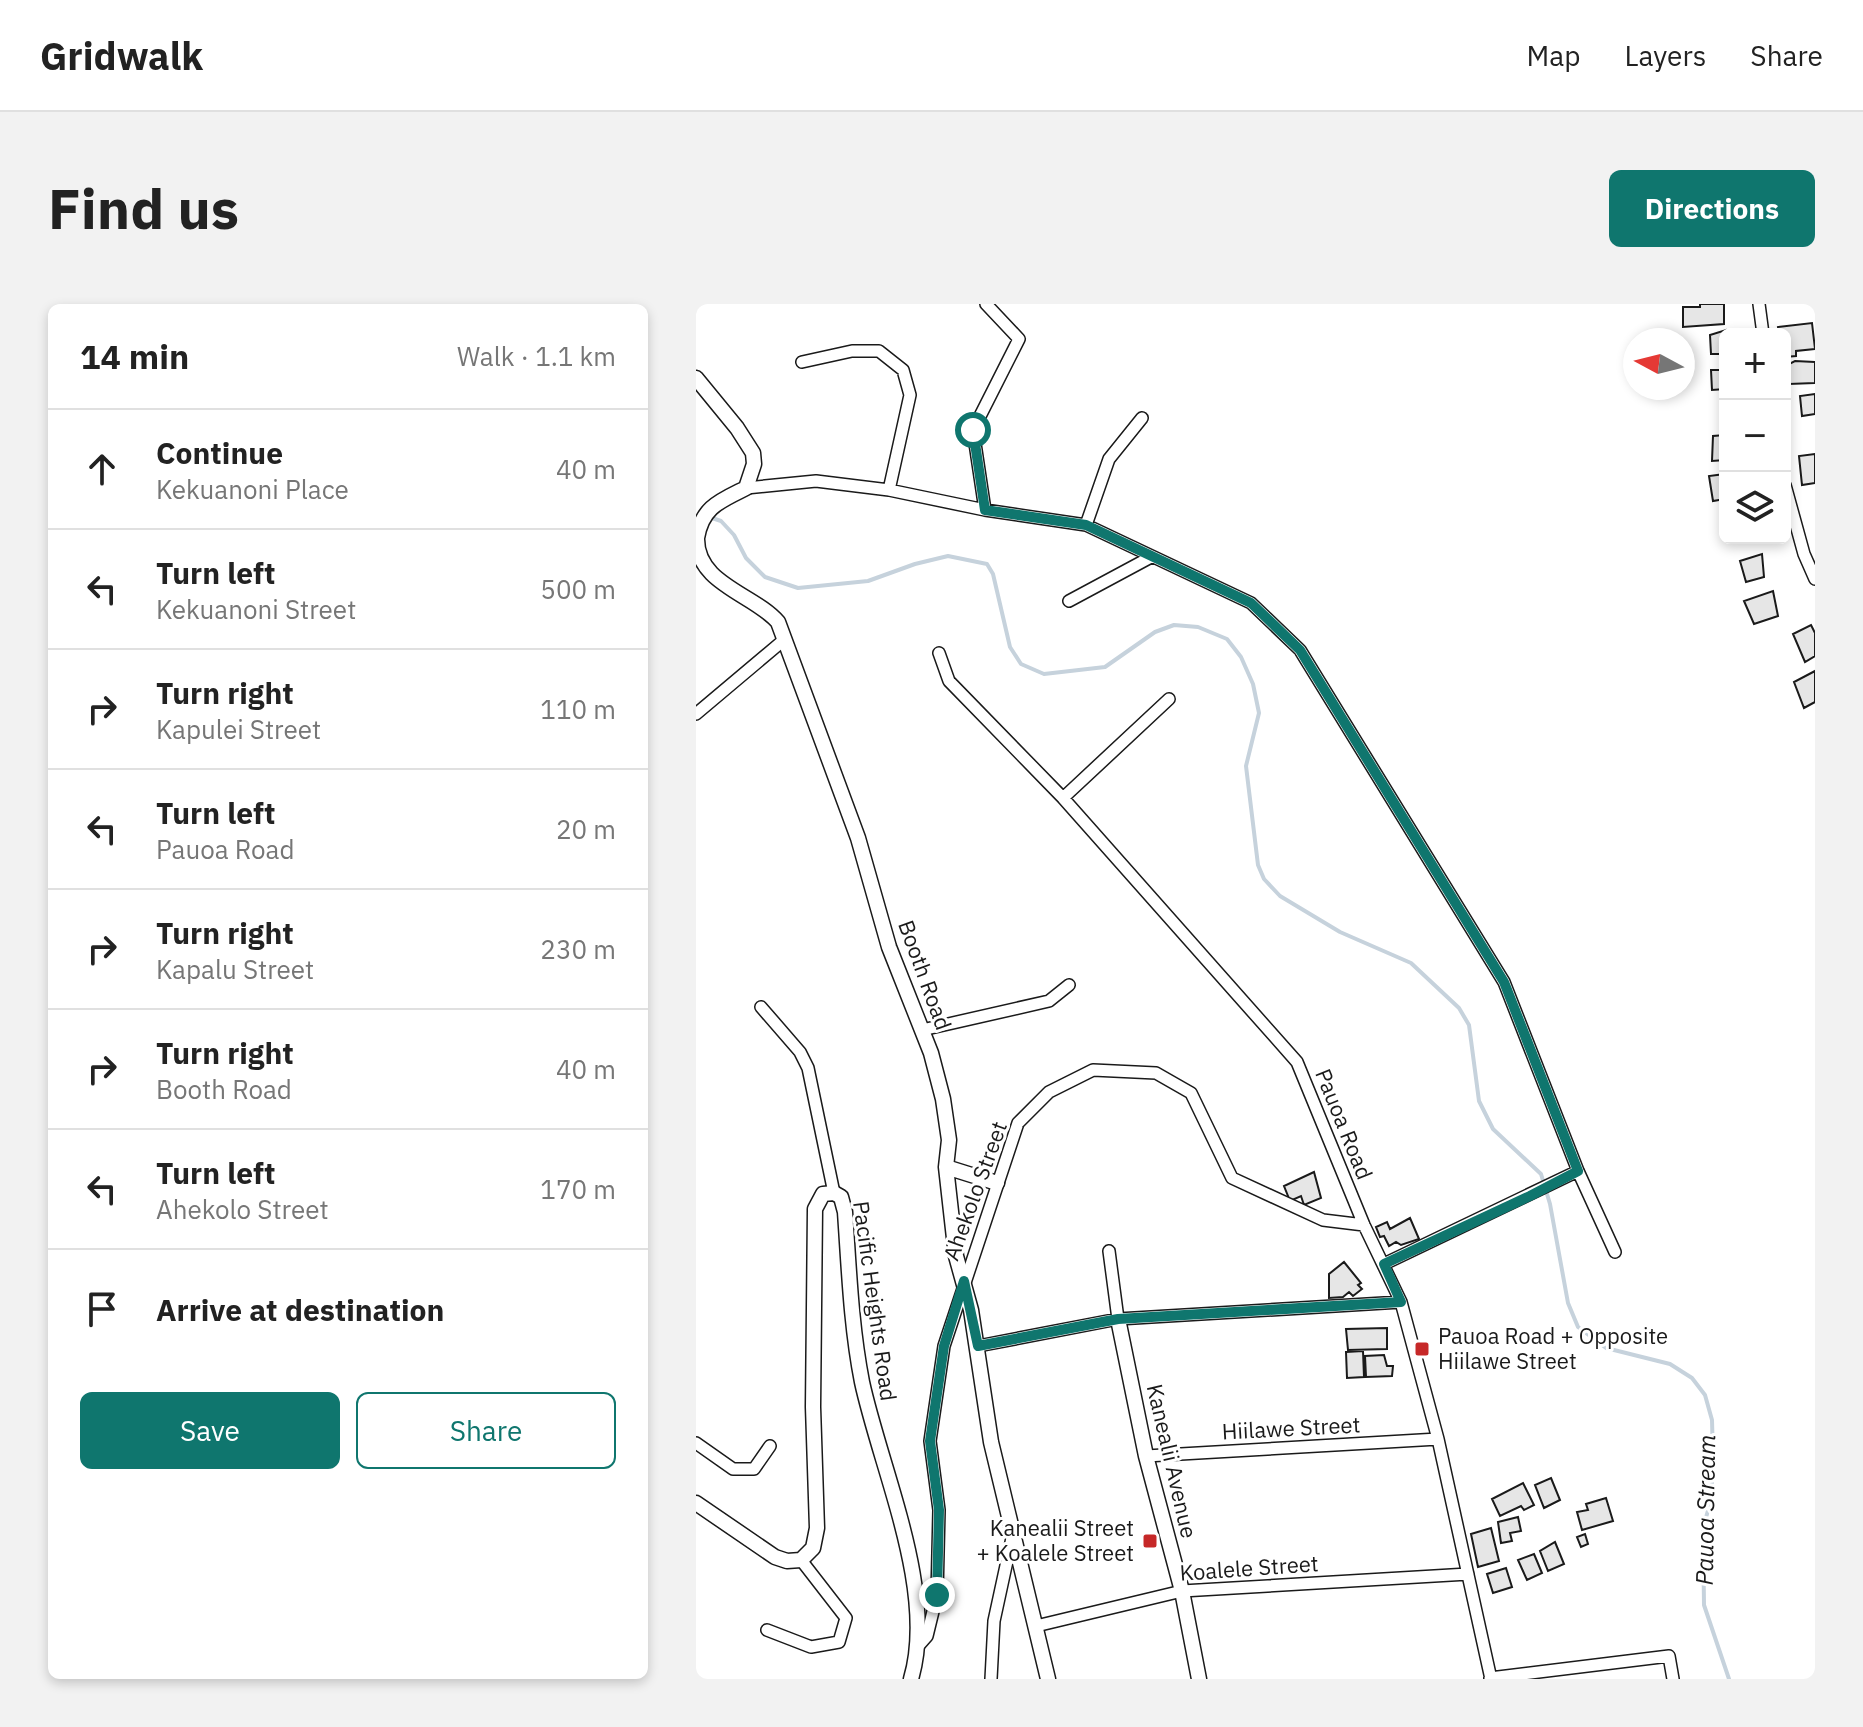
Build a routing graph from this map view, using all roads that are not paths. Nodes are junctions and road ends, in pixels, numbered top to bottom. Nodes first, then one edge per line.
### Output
1 (986, 304) edge
2 (1759, 304) edge
3 (1762, 328) edge
4 (802, 362) dead end
5 (696, 378) edge
6 (1142, 418) dead end
7 (746, 488) junction
8 (889, 490) junction
9 (1791, 507) edge
10 (985, 510) junction
11 (1086, 525) junction
12 (698, 534) edge
13 (1151, 557) junction
14 (700, 569) edge
15 (1815, 579) edge
16 (1069, 601) dead end
17 (785, 639) junction
18 (939, 653) dead end
19 (1169, 699) dead end
20 (696, 714) edge
21 (1063, 798) junction
22 (1069, 985) dead end
23 (761, 1007) dead end
24 (922, 1030) junction
25 (946, 1167) junction
26 (1578, 1171) junction
27 (997, 1183) junction
28 (834, 1193) junction
29 (1364, 1225) junction
30 (1109, 1251) dead end
31 (1615, 1252) dead end
32 (1384, 1264) junction
33 (964, 1281) junction
34 (1401, 1302) junction
35 (1118, 1319) junction
36 (978, 1346) junction
37 (1438, 1439) junction
38 (696, 1443) edge
39 (770, 1446) dead end
40 (1146, 1456) junction
41 (696, 1503) edge
42 (1013, 1534) junction
43 (801, 1560) junction
44 (1468, 1574) junction
45 (1182, 1591) junction
46 (1036, 1626) junction
47 (767, 1630) dead end
48 (919, 1645) junction
49 (1490, 1678) edge
50 (911, 1679) edge
51 (991, 1679) edge
52 (1048, 1679) edge
53 (1199, 1679) edge
54 (1673, 1679) edge

1 - 10 street
2 - 3 street
4 - 8 street
5 - 7 street
6 - 11 street
7 - 8 street
7 - 12 street, Booth Road
8 - 10 street
9 - 15 street
10 - 11 street
11 - 13 street
12 - 14 street, Booth Road
13 - 16 street
13 - 26 street
14 - 17 street, Booth Road
17 - 20 street
17 - 24 street, Booth Road
18 - 21 street, Pauoa Road
19 - 21 street
21 - 29 street, Pauoa Road
22 - 24 street
23 - 28 street
24 - 25 street, Booth Road
25 - 27 street
25 - 33 street, Booth Road
26 - 31 street
26 - 32 street
27 - 29 street, Ahekolo Street
27 - 33 street, Ahekolo Street
28 - 43 street, Pacific Heights Road
28 - 48 street, Pacific Heights Road
29 - 32 street, Pauoa Road
30 - 35 street, Kanealii Avenue
32 - 34 street, Pauoa Road
33 - 36 street, Booth Road
33 - 48 street, Ahekolo Street
34 - 35 street
34 - 37 street, Pauoa Road
35 - 36 street
35 - 40 street, Kanealii Avenue
36 - 42 street, Booth Road
37 - 40 street, Hiilawe Street
37 - 44 street, Pauoa Road
38 - 39 street
40 - 45 street, Kanealii Avenue
41 - 43 street
42 - 46 street, Booth Road
42 - 51 street
43 - 47 street
44 - 45 street, Koalele Street
44 - 49 street, Pauoa Road
45 - 46 street, Koalele Street
45 - 53 street, Kanealii Avenue
46 - 52 street, Booth Road
48 - 50 street, Pacific Heights Road
49 - 54 street

